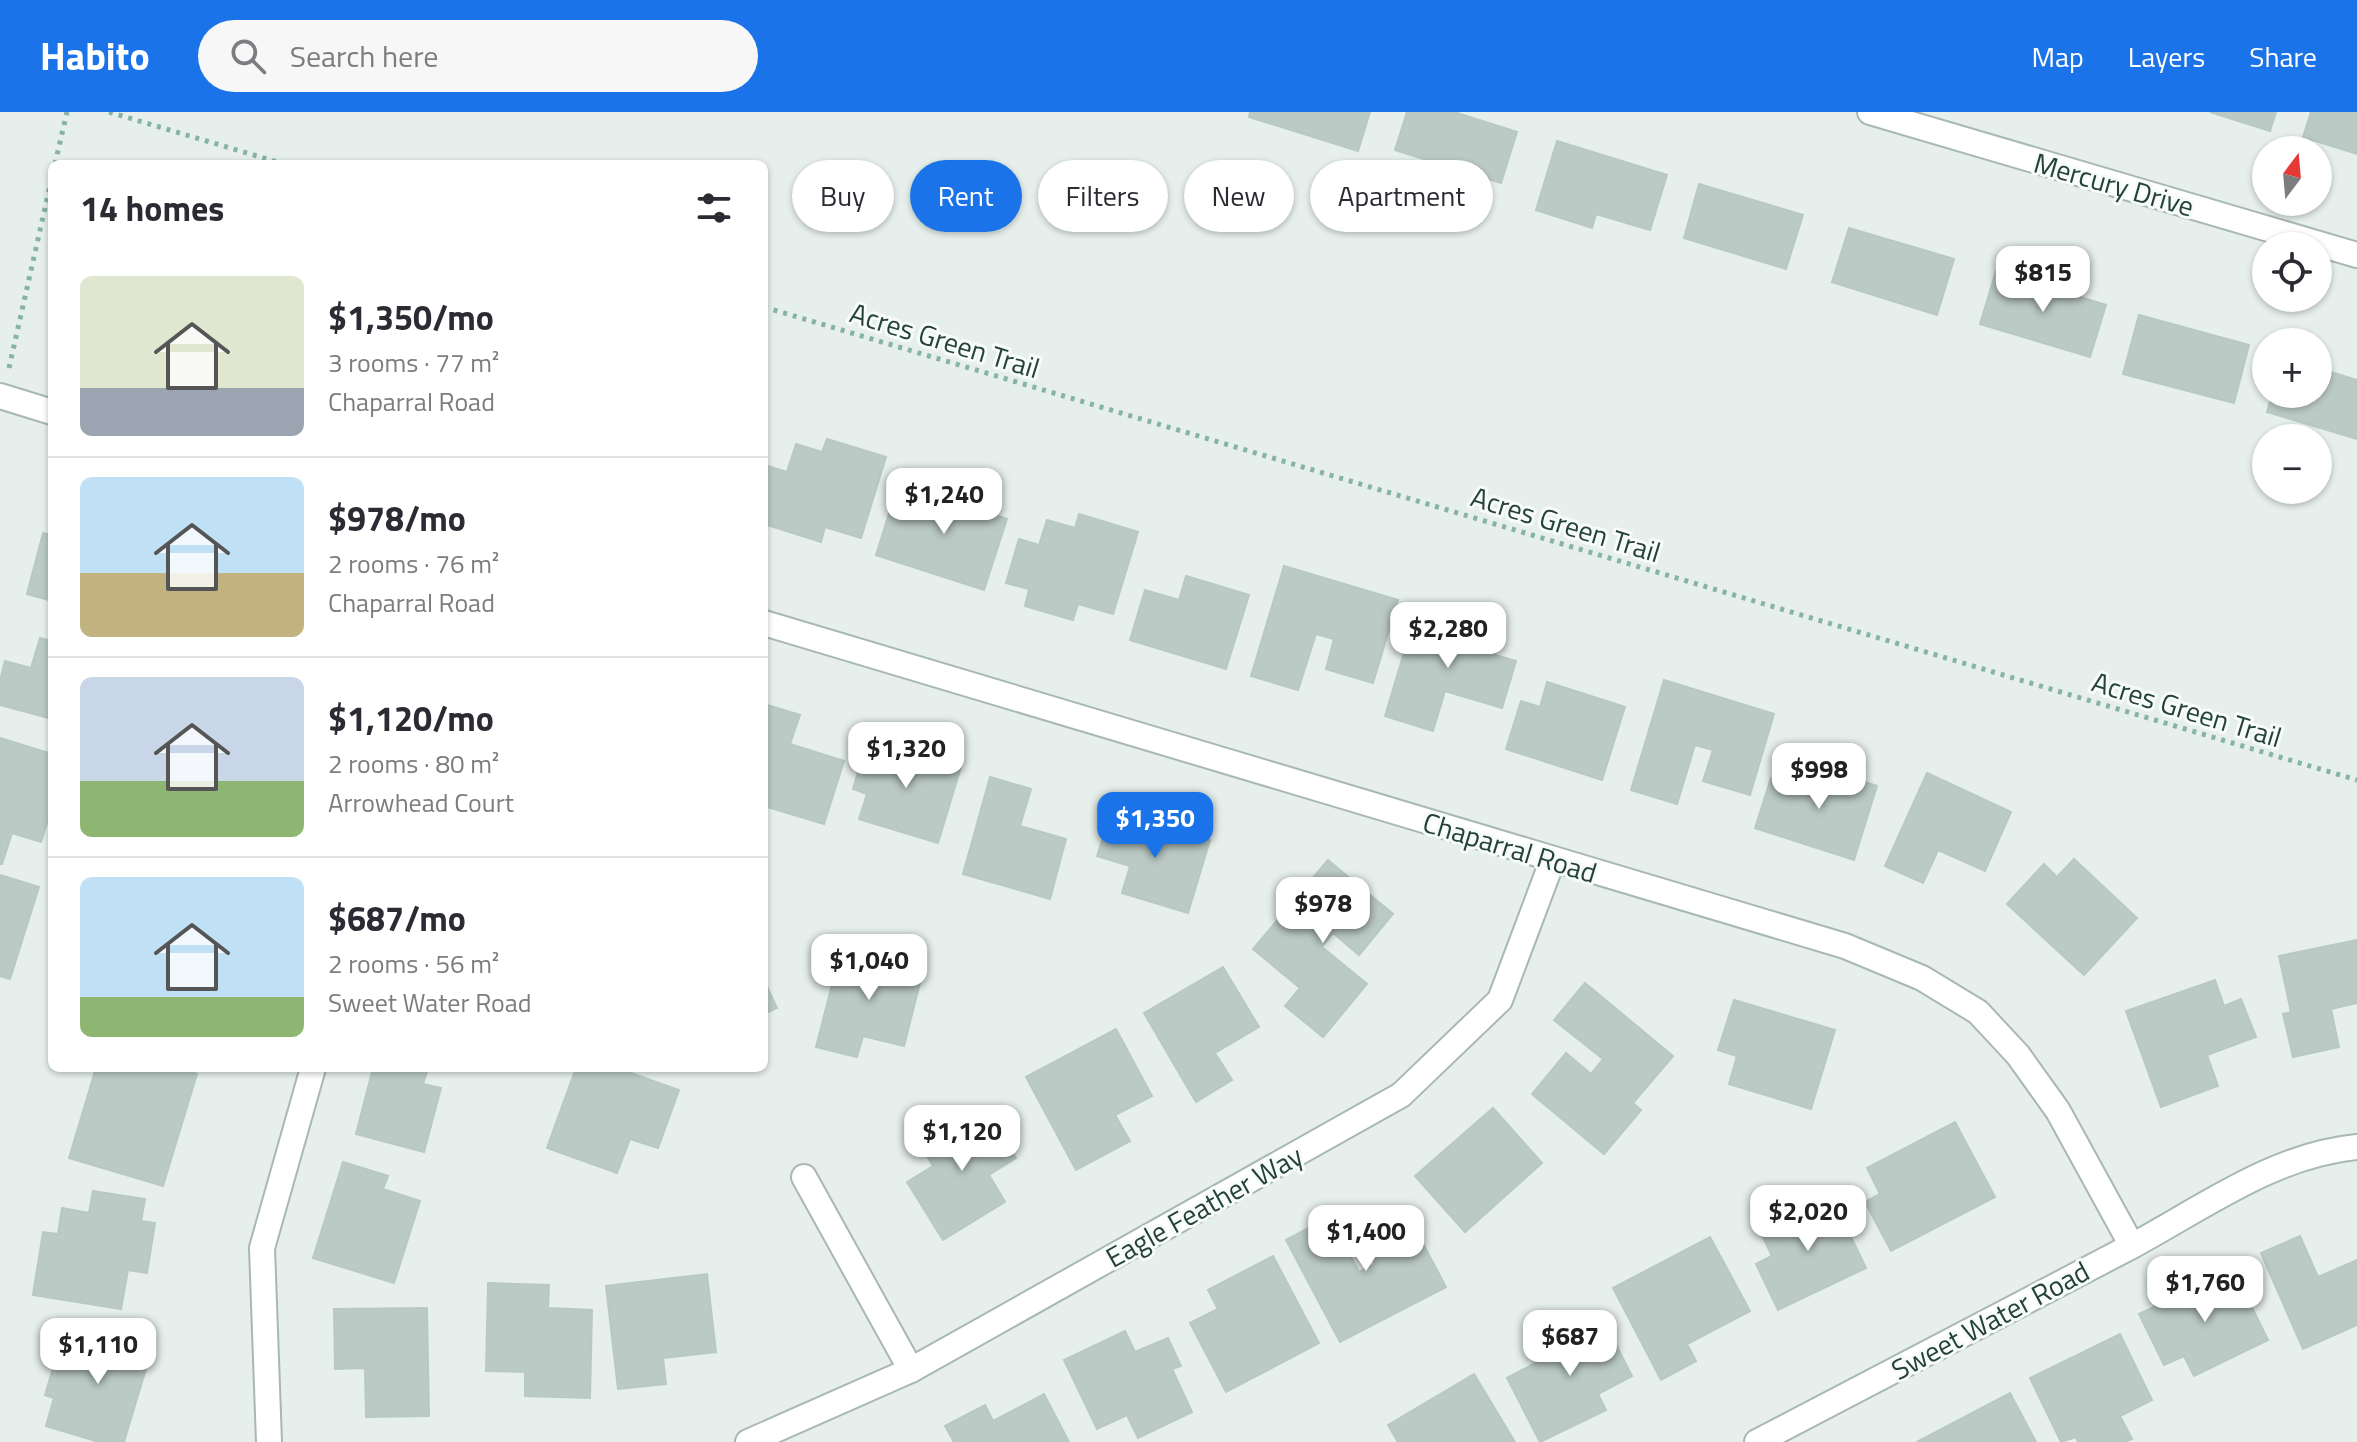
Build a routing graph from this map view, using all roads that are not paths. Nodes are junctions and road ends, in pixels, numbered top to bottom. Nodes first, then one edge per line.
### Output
1 (1870, 112) edge
2 (2357, 255) edge
3 (1, 400) edge
4 (48, 411) edge
5 (768, 624) edge
6 (1553, 859) junction
7 (312, 1072) edge
8 (2357, 1147) edge
9 (804, 1177) dead end
10 (2132, 1246) junction
11 (911, 1370) junction
12 (269, 1442) edge
13 (748, 1442) edge
14 (1757, 1442) edge

1 - 2 street, Mercury Drive
3 - 4 street
5 - 6 street, Chaparral Road
6 - 10 street, Chaparral Road
6 - 11 street, Eagle Feather Way
7 - 12 street
8 - 10 street, Sweet Water Road
9 - 11 street
10 - 14 street, Sweet Water Road
11 - 13 street, Eagle Feather Way

